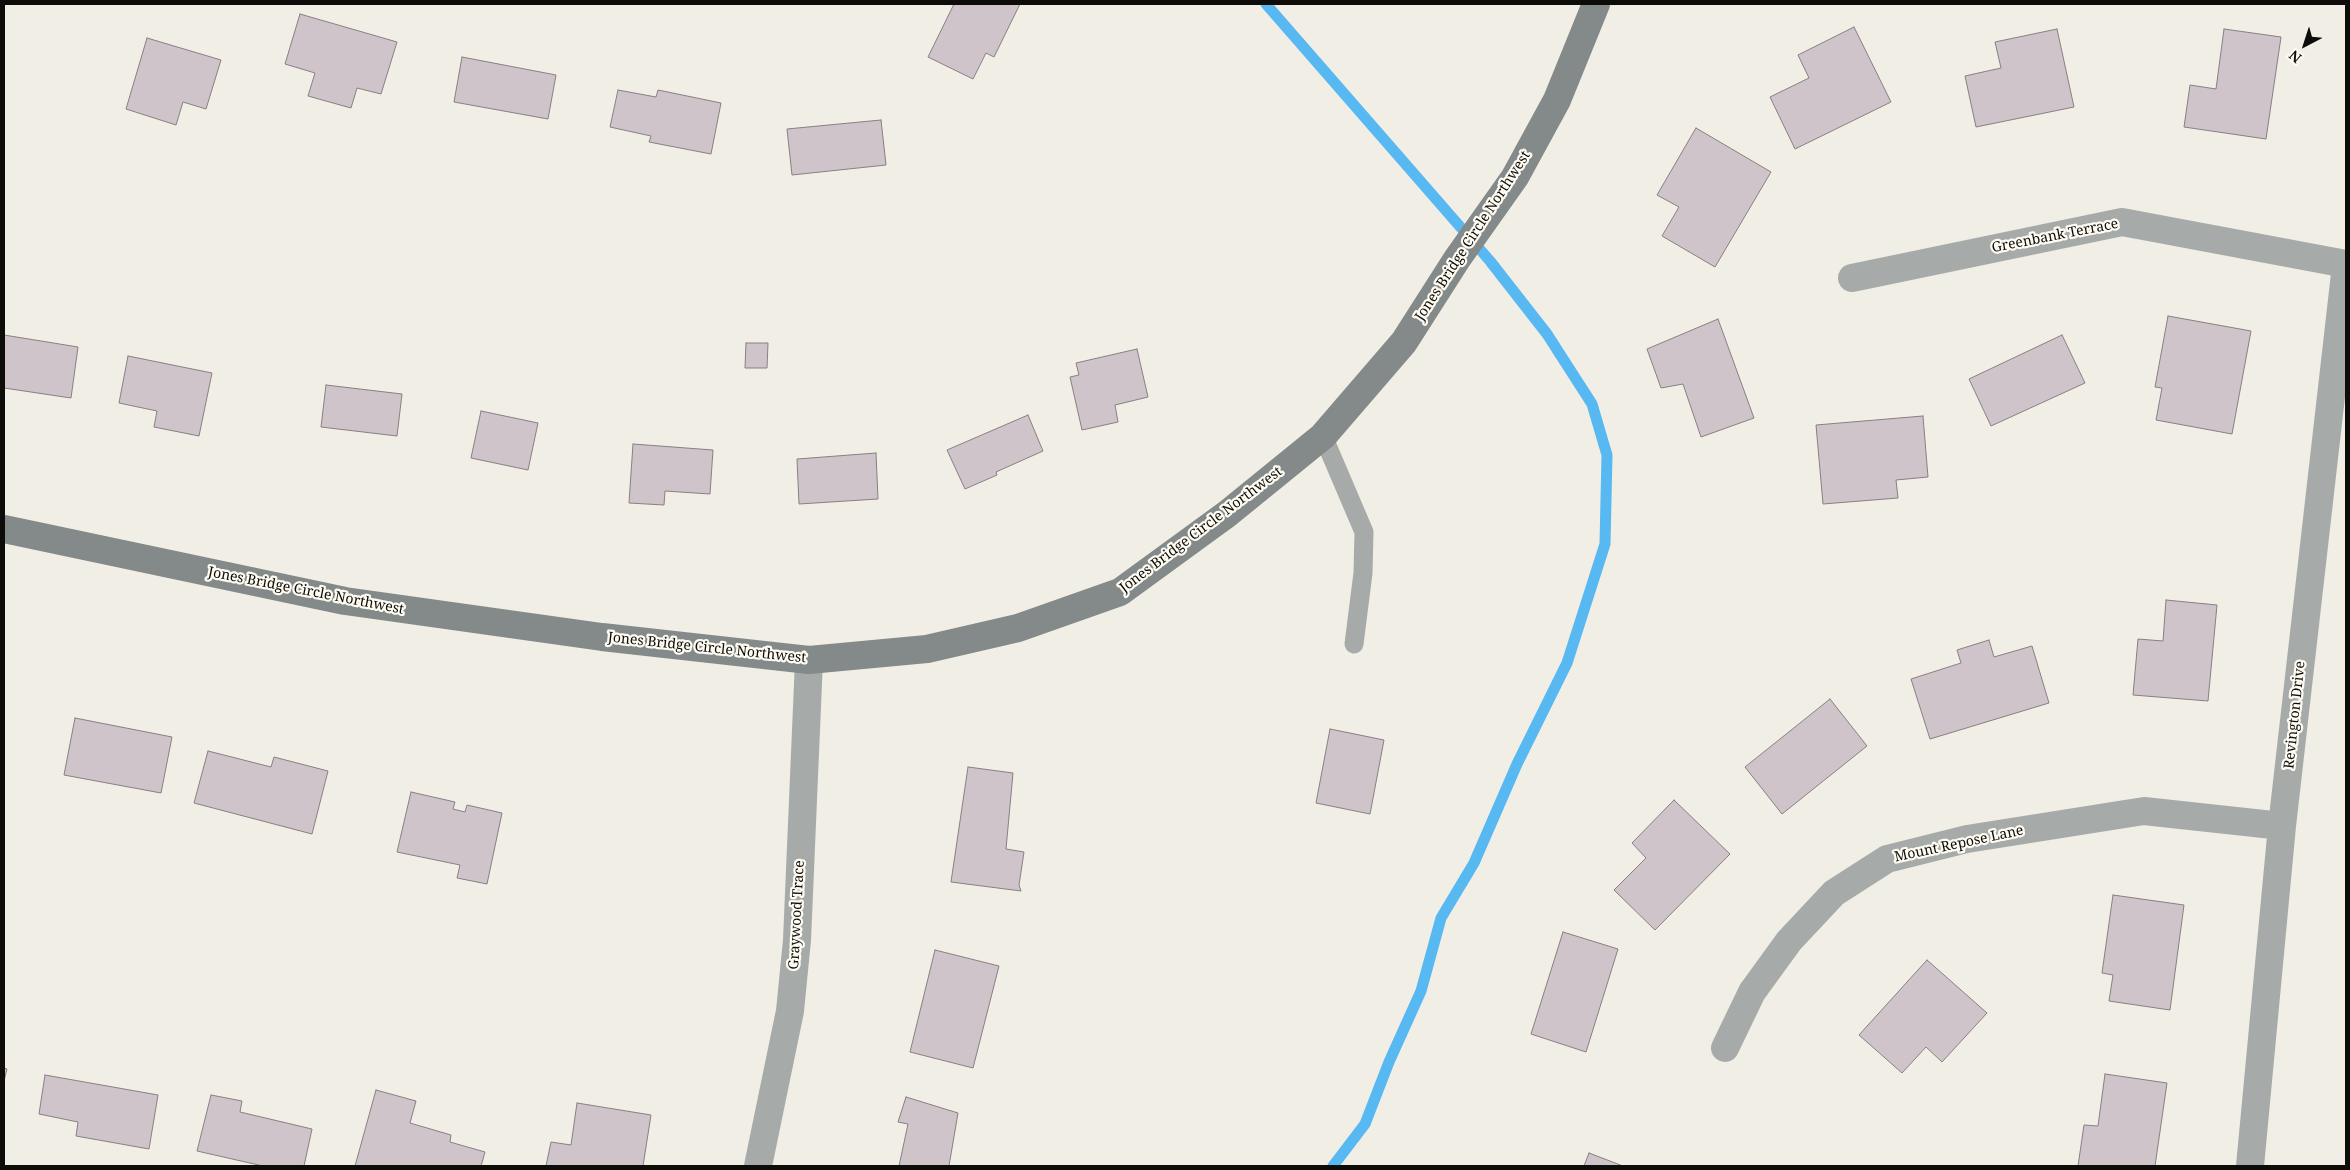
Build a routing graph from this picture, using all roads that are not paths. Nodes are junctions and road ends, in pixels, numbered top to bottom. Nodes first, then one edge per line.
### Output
1 (1596, 4) edge
2 (2346, 265) edge
3 (1852, 278) dead end
4 (1323, 436) junction
5 (4, 529) edge
6 (1354, 644) dead end
7 (809, 660) junction
8 (2282, 826) junction
9 (1725, 1048) dead end
10 (758, 1166) edge
11 (2250, 1166) edge

1 - 4 street, Jones Bridge Circle Northwest
2 - 3 street, Greenbank Terrace
2 - 8 street, Revington Drive
4 - 6 lane
4 - 7 street, Jones Bridge Circle Northwest
5 - 7 street, Jones Bridge Circle Northwest
7 - 10 street, Graywood Trace
8 - 9 street, Mount Repose Lane
8 - 11 street, Revington Drive

